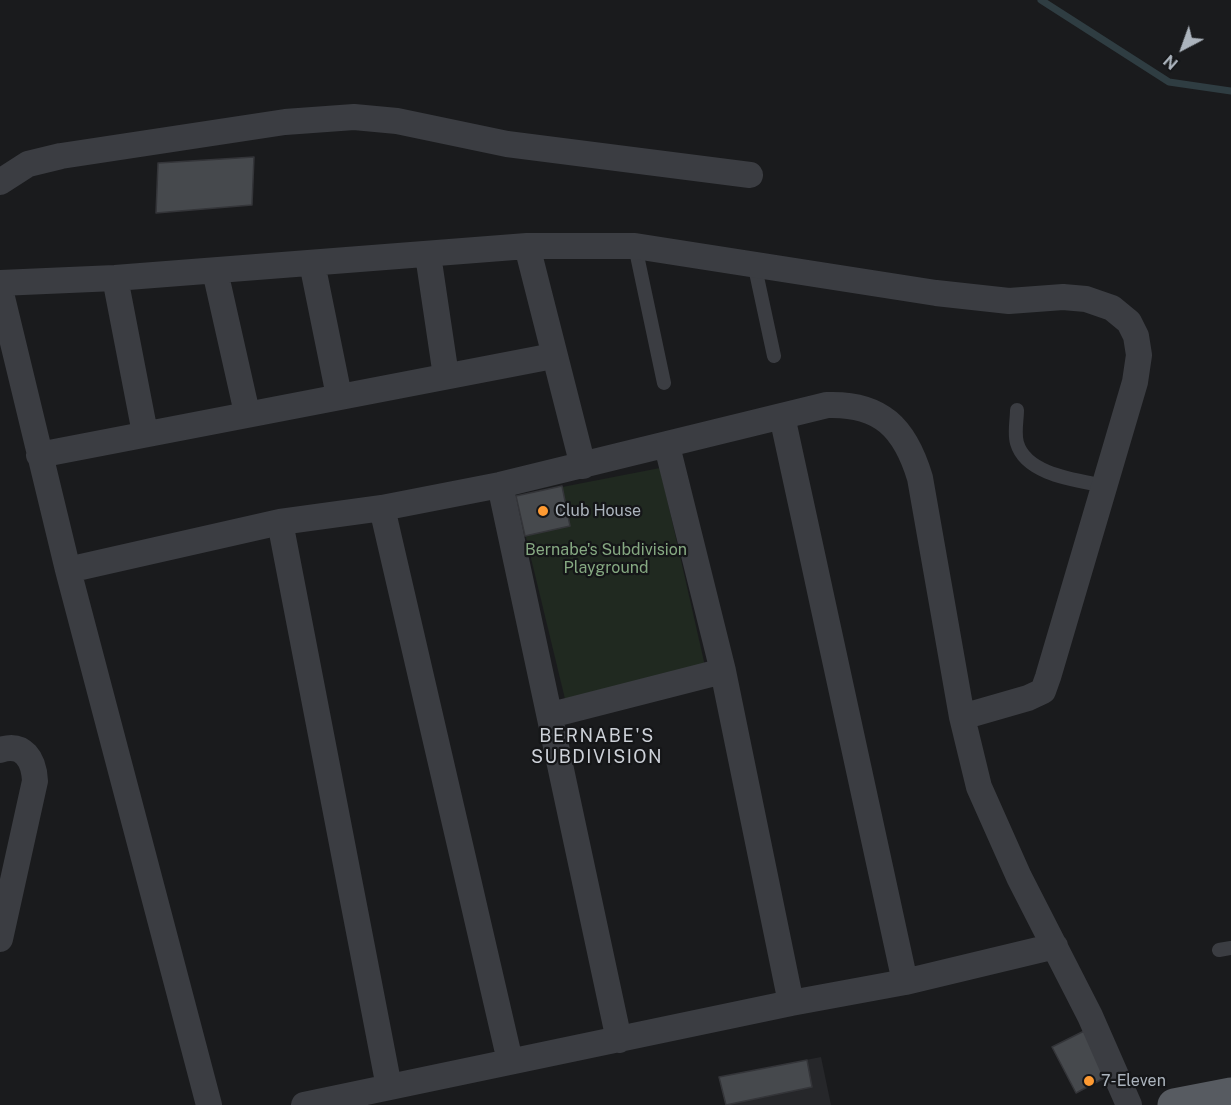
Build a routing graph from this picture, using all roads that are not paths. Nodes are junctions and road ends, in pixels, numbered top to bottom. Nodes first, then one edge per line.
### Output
1 (750, 175) dead end
2 (0, 182) edge
3 (527, 246) junction
4 (635, 246) junction
5 (428, 255) junction
6 (312, 263) junction
7 (754, 263) junction
8 (215, 271) junction
9 (115, 278) junction
10 (0, 283) edge
11 (0, 289) edge
12 (553, 356) junction
13 (774, 356) dead end
14 (446, 376) junction
15 (664, 383) dead end
16 (339, 396) junction
17 (1017, 410) dead end
18 (247, 413) junction
19 (782, 416) junction
20 (146, 433) junction
21 (667, 446) junction
22 (39, 455) junction
23 (583, 466) junction
24 (500, 485) junction
25 (1105, 486) junction
26 (382, 507) junction
27 (280, 522) junction
28 (68, 570) junction
29 (723, 670) junction
30 (551, 715) junction
31 (962, 717) junction
32 (0, 750) edge
33 (0, 939) edge
34 (1055, 946) junction
35 (905, 982) junction
36 (791, 1003) junction
37 (619, 1040) junction
38 (510, 1061) junction
39 (388, 1087) junction
40 (1231, 1094) edge
41 (209, 1105) edge
42 (304, 1105) edge
43 (1129, 1105) edge
44 (1174, 1105) edge

1 - 2 street
3 - 4 street
3 - 5 street
3 - 12 street
4 - 7 street
4 - 15 lane
5 - 6 street
5 - 14 street
6 - 8 street
6 - 16 street
7 - 13 lane
7 - 25 street
8 - 9 street
8 - 18 street
9 - 10 street
9 - 20 street
11 - 22 street
12 - 14 street
12 - 23 street
14 - 16 street
16 - 18 street
17 - 25 lane
18 - 20 street
19 - 21 street
19 - 31 street
19 - 35 street
20 - 22 street
21 - 23 street
21 - 29 street
22 - 28 street
23 - 24 street
24 - 26 street
24 - 30 street
25 - 31 street
26 - 27 street
26 - 38 street
27 - 28 street
27 - 39 street
28 - 41 street
29 - 30 street
29 - 36 street
30 - 37 street
31 - 34 street
32 - 33 street
34 - 35 street
34 - 43 street
35 - 36 street
36 - 37 street
37 - 38 street
38 - 39 street
39 - 42 street
40 - 44 main road

